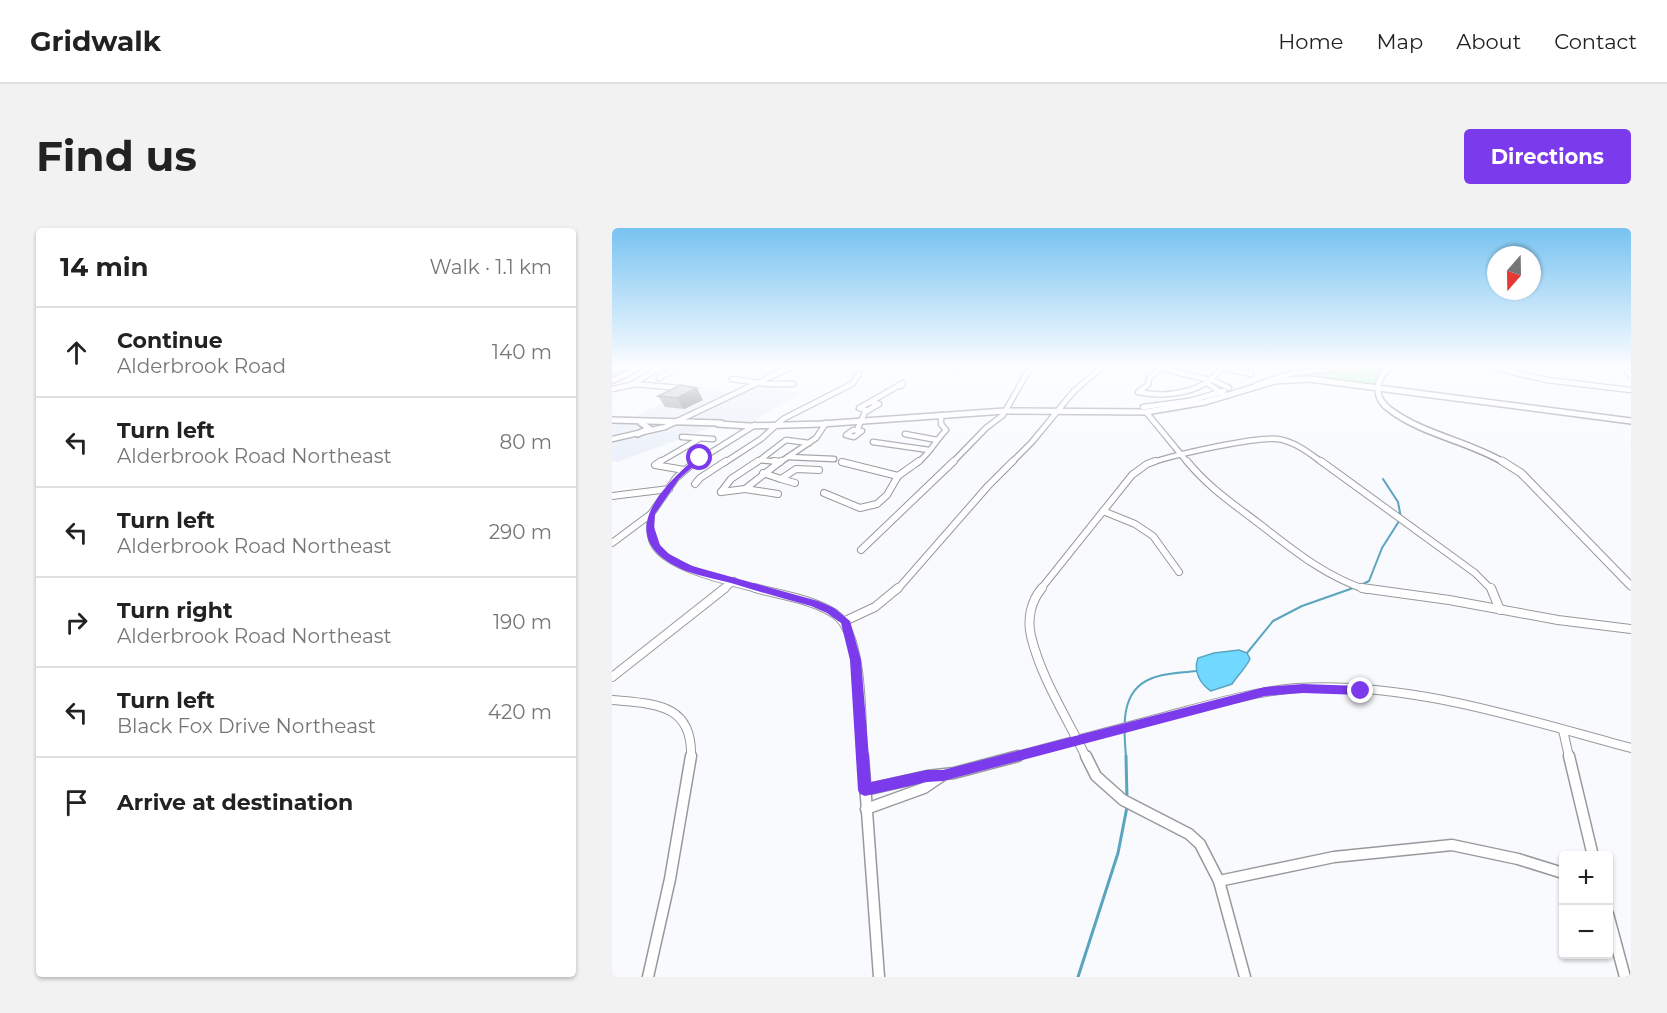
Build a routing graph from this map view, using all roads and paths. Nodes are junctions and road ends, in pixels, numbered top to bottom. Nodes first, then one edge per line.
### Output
1 (722, 401) edge
2 (821, 401) edge
3 (1011, 401) edge
4 (1066, 401) edge
5 (1153, 401) edge
6 (1189, 401) edge
7 (1199, 401) edge
8 (1382, 401) edge
9 (1486, 401) edge
10 (870, 402) joint
11 (1156, 406) junction
12 (1145, 409) junction
13 (868, 411) junction
14 (1005, 411) junction
15 (1058, 411) junction
16 (694, 415) junction
17 (941, 415) junction
18 (612, 420) edge
19 (631, 420) junction
20 (861, 421) junction
21 (1631, 421) edge
22 (677, 422) junction
23 (696, 423) junction
24 (826, 423) junction
25 (755, 425) junction
26 (775, 426) junction
27 (860, 430) dead end
28 (638, 434) junction
29 (905, 434) dead end
30 (682, 437) dead end
31 (612, 439) edge
32 (699, 439) junction
33 (713, 439) dead end
34 (937, 440) junction
35 (873, 442) dead end
36 (809, 443) junction
37 (929, 450) junction
38 (1180, 455) junction
39 (788, 457) junction
40 (834, 459) dead end
41 (760, 460) junction
42 (780, 462) junction
43 (842, 462) dead end
44 (819, 470) dead end
45 (684, 471) junction
46 (763, 474) junction
47 (898, 476) junction
48 (781, 479) junction
49 (795, 483) dead end
50 (695, 484) dead end
51 (669, 489) junction
52 (745, 489) junction
53 (824, 493) dead end
54 (778, 494) dead end
55 (612, 496) edge
56 (1103, 511) junction
57 (651, 514) junction
58 (612, 543) edge
59 (861, 550) dead end
60 (1179, 572) dead end
61 (734, 581) junction
62 (1631, 586) edge
63 (1500, 610) junction
64 (845, 621) junction
65 (1631, 629) edge
66 (612, 676) edge
67 (612, 700) edge
68 (1563, 730) junction
69 (1077, 741) junction
70 (1631, 748) edge
71 (943, 776) junction
72 (865, 790) junction
73 (866, 809) junction
74 (1592, 851) edge
75 (1559, 872) edge
76 (1219, 881) junction
77 (1613, 933) edge
78 (648, 977) edge
79 (879, 977) edge
80 (1245, 977) edge
81 (1625, 977) edge

1 - 16 street
2 - 26 street
3 - 14 street
4 - 15 street
5 - 11 street
6 - 11 street
7 - 12 main road
8 - 62 main road
9 - 21 main road
10 - 13 street
10 - 13 street
11 - 12 street
12 - 15 main road
12 - 38 street
13 - 20 street
14 - 15 main road
14 - 17 main road
14 - 59 street
15 - 64 street
16 - 22 street
16 - 23 main road
17 - 20 main road
17 - 34 street
18 - 19 main road
19 - 22 main road
19 - 28 main road
20 - 24 main road
20 - 27 street
22 - 23 main road
22 - 28 street
23 - 25 main road
24 - 26 main road
24 - 36 street
25 - 26 main road
25 - 45 street
26 - 50 street
28 - 31 street
29 - 34 street
30 - 32 street
32 - 33 street
32 - 45 street
34 - 37 street
35 - 37 street
36 - 39 street
36 - 41 street
37 - 47 street
38 - 56 street
38 - 63 street
38 - 63 street
39 - 40 street
39 - 42 street
41 - 42 street
41 - 52 street
42 - 46 street
43 - 47 street
44 - 48 street
45 - 51 street
46 - 48 street
46 - 52 street
47 - 53 street
48 - 49 street
51 - 55 street
51 - 57 street
52 - 54 street
56 - 60 street
56 - 69 street
57 - 58 street
57 - 61 street
61 - 64 street
61 - 66 street
63 - 65 street
64 - 72 street
67 - 78 street
68 - 69 street
68 - 70 street
68 - 74 street
69 - 71 street
69 - 76 street
71 - 72 street
71 - 73 street
72 - 73 street
73 - 79 street
75 - 76 street
76 - 80 street
77 - 81 street

